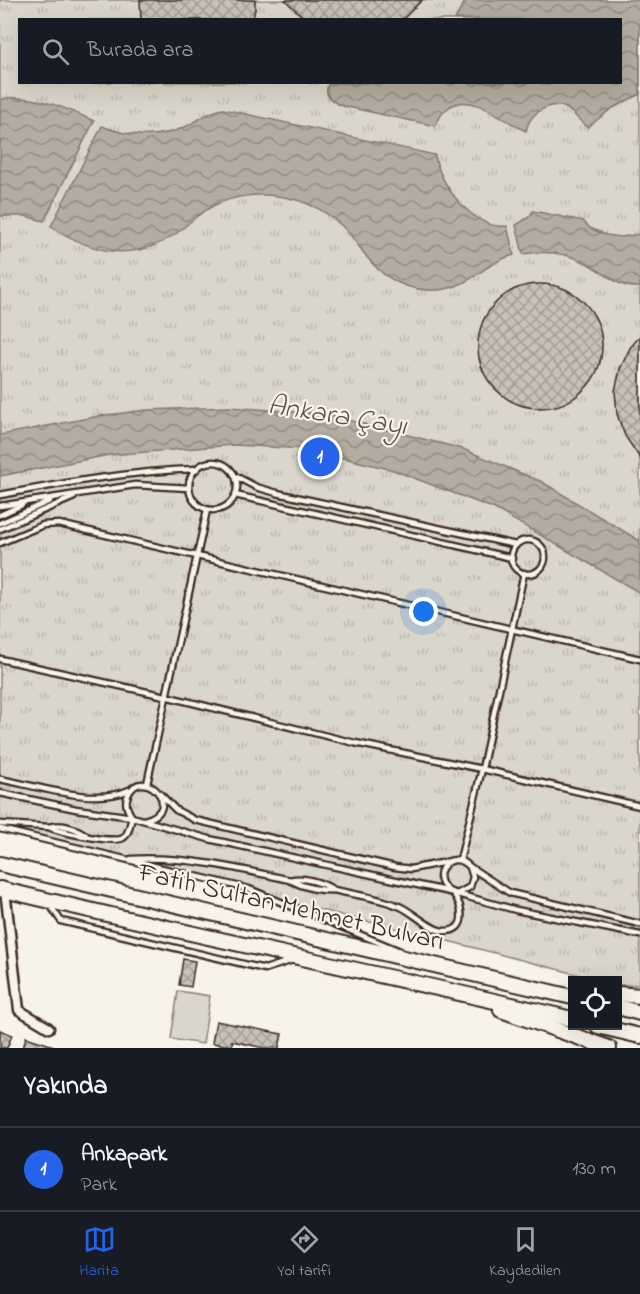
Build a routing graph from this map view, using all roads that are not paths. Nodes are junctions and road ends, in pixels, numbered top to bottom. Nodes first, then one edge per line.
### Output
1 (197, 469) junction
2 (235, 476) junction
3 (189, 488) junction
4 (82, 493) junction
5 (0, 495) edge
6 (235, 495) junction
7 (57, 497) junction
8 (28, 502) junction
9 (0, 507) edge
10 (207, 510) junction
11 (0, 515) edge
12 (0, 523) edge
13 (0, 530) edge
14 (0, 543) edge
15 (516, 545) junction
16 (196, 557) junction
17 (512, 558) junction
18 (524, 573) junction
19 (512, 628) junction
20 (640, 658) edge
21 (0, 659) edge
22 (165, 696) junction
23 (482, 770) junction
24 (0, 779) edge
25 (147, 784) junction
26 (132, 789) junction
27 (0, 793) edge
28 (160, 794) junction
29 (640, 806) edge
30 (132, 817) junction
31 (144, 820) junction
32 (0, 824) edge
33 (0, 829) edge
34 (125, 859) junction
35 (460, 860) junction
36 (451, 861) junction
37 (0, 864) edge
38 (470, 867) junction
39 (2, 889) edge
40 (453, 893) junction
41 (47, 900) junction
42 (640, 924) edge
43 (640, 935) edge
44 (303, 957) junction
45 (435, 966) junction
46 (423, 983) junction
47 (517, 984) junction
48 (568, 989) edge
49 (622, 994) edge
50 (568, 996) edge
51 (640, 996) edge
52 (622, 1008) edge
53 (640, 1012) edge
54 (568, 1018) edge
55 (49, 1028) dead end
56 (615, 1030) edge
57 (640, 1036) edge
58 (609, 1048) edge

1 - 2 lane
1 - 3 lane
1 - 5 lane
2 - 6 lane
2 - 15 lane
3 - 4 lane
3 - 10 lane
4 - 7 lane
4 - 13 lane
6 - 10 lane
6 - 17 lane
7 - 8 lane
7 - 12 lane
8 - 9 lane
8 - 11 lane
10 - 16 lane
14 - 16 lane
15 - 17 lane
15 - 18 lane
16 - 19 lane
16 - 22 lane
17 - 18 lane
18 - 19 lane
19 - 20 lane
19 - 23 lane
21 - 22 lane
22 - 23 lane
22 - 25 lane
23 - 29 lane
23 - 35 lane
24 - 26 lane
25 - 26 lane
25 - 28 lane
26 - 30 lane
27 - 30 lane
28 - 31 lane
28 - 36 lane
30 - 31 lane
30 - 32 lane
31 - 40 lane
33 - 34 lane
34 - 40 lane
34 - 45 lane
35 - 36 lane
35 - 38 lane
36 - 40 lane
37 - 45 highway, Fatih Sultan Mehmet Bulvarı
38 - 40 lane
38 - 42 lane
39 - 41 highway, Fatih Sultan Mehmet Bulvarı
39 - 55 street
40 - 43 lane
41 - 44 highway, Fatih Sultan Mehmet Bulvarı
41 - 44 lane
44 - 46 highway, Fatih Sultan Mehmet Bulvarı
45 - 47 highway, Fatih Sultan Mehmet Bulvarı
46 - 54 highway, Fatih Sultan Mehmet Bulvarı
46 - 58 highway
47 - 48 highway
47 - 50 highway, Fatih Sultan Mehmet Bulvarı
49 - 51 highway
52 - 53 highway
56 - 57 highway

